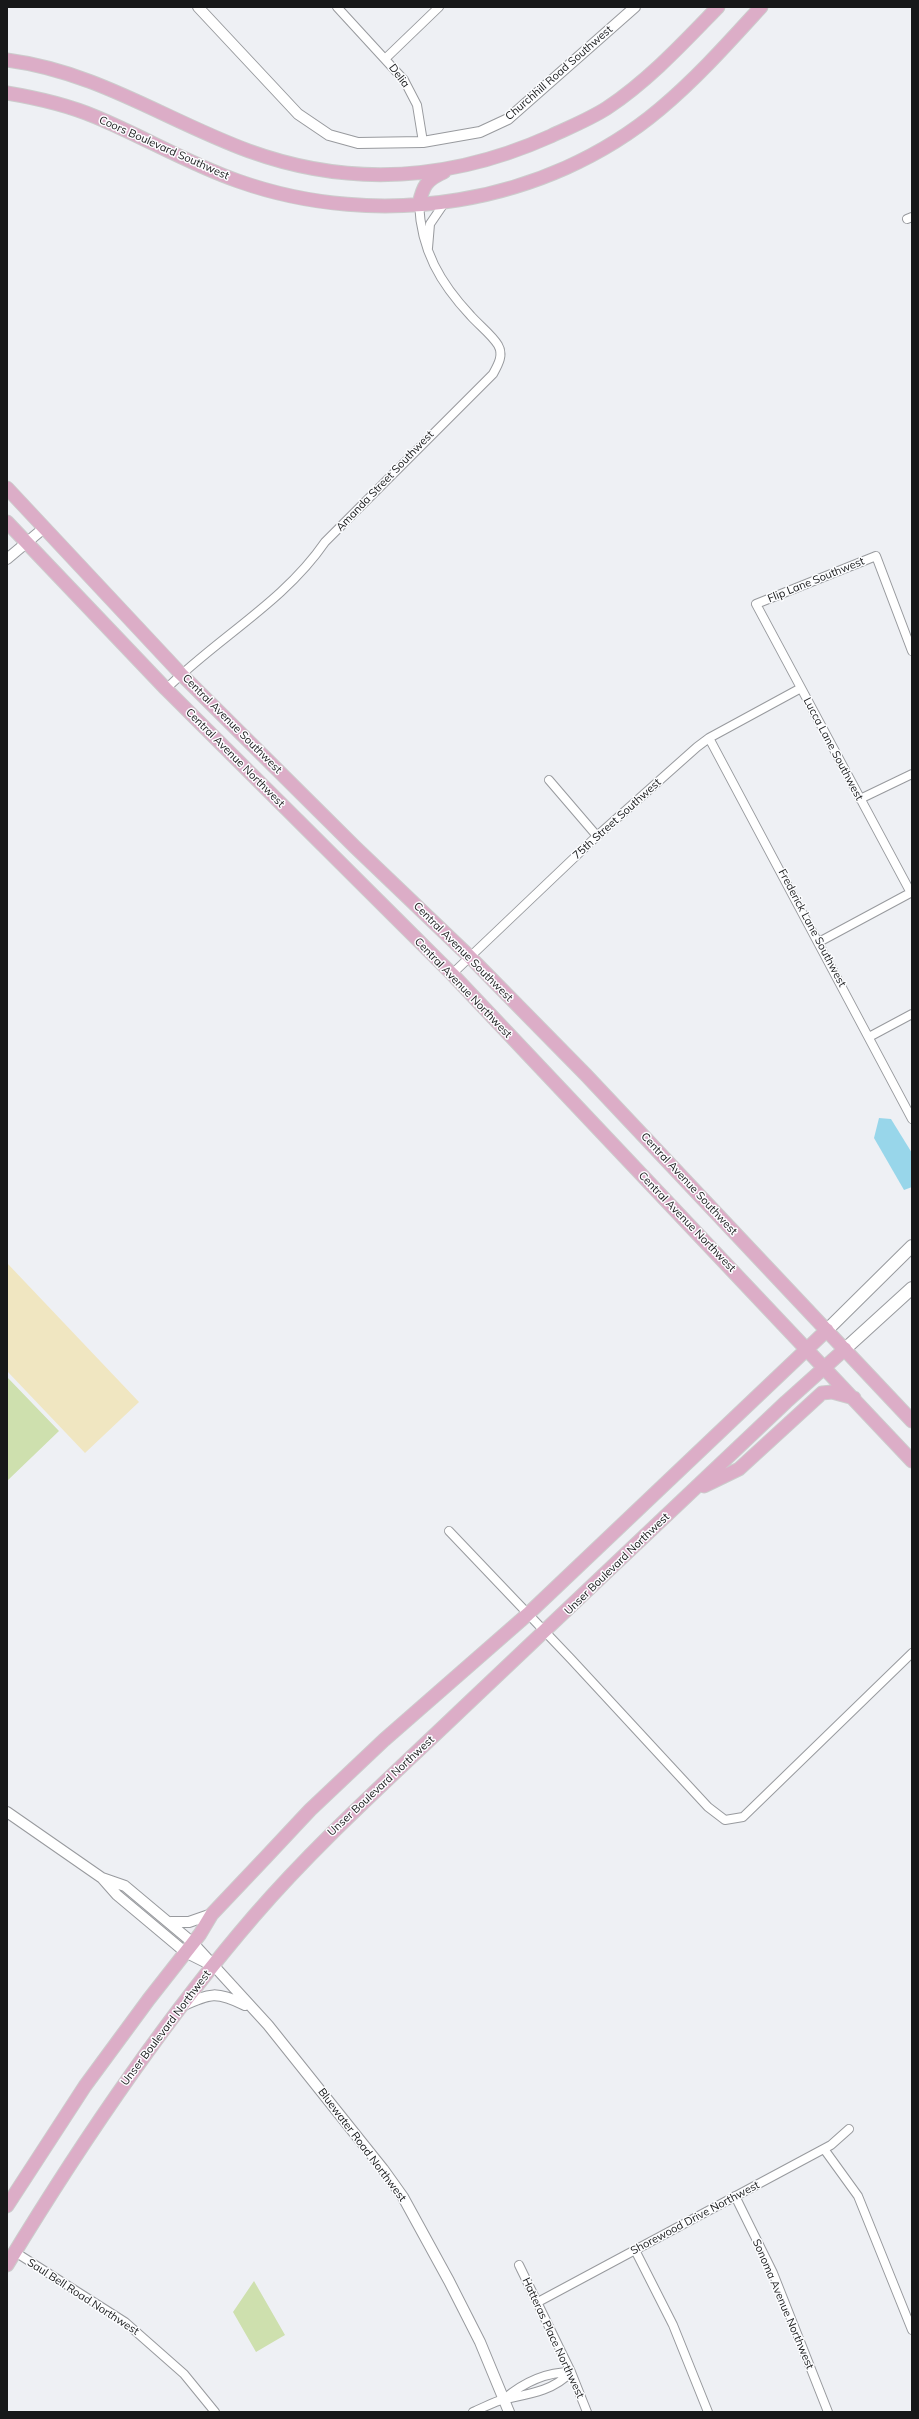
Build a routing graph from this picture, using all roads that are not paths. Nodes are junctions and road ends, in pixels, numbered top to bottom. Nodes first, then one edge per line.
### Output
1 (198, 7) edge
2 (337, 7) edge
3 (439, 7) edge
4 (635, 7) edge
5 (718, 7) edge
6 (761, 7) edge
7 (386, 58) junction
8 (7, 60) edge
9 (7, 93) edge
10 (423, 142) junction
11 (453, 169) junction
12 (445, 202) junction
13 (419, 204) junction
14 (428, 249) junction
15 (7, 488) edge
16 (7, 522) edge
17 (44, 528) junction
18 (26, 542) junction
19 (7, 558) edge
20 (107, 595) junction
21 (756, 604) joint
22 (90, 609) junction
23 (912, 651) edge
24 (181, 674) junction
25 (801, 688) junction
26 (166, 689) junction
27 (709, 738) junction
28 (912, 774) edge
29 (549, 780) dead end
30 (860, 799) junction
31 (597, 836) junction
32 (911, 893) edge
33 (820, 942) junction
34 (470, 957) junction
35 (452, 974) junction
36 (912, 1014) edge
37 (869, 1037) junction
38 (912, 1119) edge
39 (912, 1246) edge
40 (912, 1288) edge
41 (827, 1330) junction
42 (807, 1348) junction
43 (845, 1350) junction
44 (825, 1367) junction
45 (854, 1398) junction
46 (912, 1421) edge
47 (912, 1461) edge
48 (692, 1492) junction
49 (449, 1531) dead end
50 (528, 1614) junction
51 (545, 1632) junction
52 (912, 1653) edge
53 (7, 1812) edge
54 (102, 1878) junction
55 (212, 1914) junction
56 (171, 1922) junction
57 (189, 1948) junction
58 (212, 1966) junction
59 (182, 2006) junction
60 (252, 2008) junction
61 (849, 2129) dead end
62 (824, 2149) junction
63 (735, 2196) junction
64 (7, 2206) edge
65 (636, 2250) junction
66 (15, 2252) junction
67 (7, 2265) edge
68 (519, 2265) dead end
69 (538, 2302) junction
70 (912, 2330) edge
71 (571, 2372) junction
72 (504, 2399) junction
73 (215, 2412) edge
74 (473, 2412) edge
75 (509, 2412) edge
76 (587, 2412) edge
77 (708, 2412) edge
78 (828, 2412) edge

1 - 10 street, Churchhill Road Southwest
2 - 7 street
3 - 7 street, Delia
4 - 10 street, Churchhill Road Southwest
5 - 11 main road
6 - 12 main road, Coors Boulevard Southwest
7 - 10 street, Delia
8 - 11 main road
9 - 13 main road, Coors Boulevard Southwest
11 - 13 main road
12 - 13 main road, Coors Boulevard Southwest
12 - 14 street, Amanda Street Southwest
13 - 14 street, Amanda Street Southwest
14 - 24 street, Amanda Street Southwest
15 - 17 main road, Central Avenue Southwest
16 - 18 main road, Central Avenue Northwest
17 - 18 street
17 - 20 main road, Central Avenue Southwest
18 - 19 street
18 - 22 main road, Central Avenue Northwest
20 - 22 main road
20 - 24 main road, Central Avenue Southwest
21 - 23 street, Flip Lane Southwest
21 - 25 street, Lucca Lane Southwest
22 - 26 main road, Central Avenue Northwest
24 - 26 street, Amanda Street Southwest
24 - 34 main road, Central Avenue Southwest
25 - 27 street, 75th Street Southwest
25 - 30 street, Lucca Lane Southwest
26 - 35 main road, Central Avenue Northwest
27 - 31 street, 75th Street Southwest
27 - 33 street, Frederick Lane Southwest
28 - 30 street
29 - 31 street
30 - 32 street, Lucca Lane Southwest
31 - 34 street, 75th Street Southwest
32 - 33 street
33 - 37 street, Frederick Lane Southwest
34 - 35 street, 75th Street Southwest
34 - 41 main road, Central Avenue Southwest
35 - 42 main road, Central Avenue Northwest
36 - 37 street
37 - 38 street, Frederick Lane Southwest
39 - 41 main road
40 - 43 main road
41 - 42 main road
41 - 43 main road, Central Avenue Southwest
42 - 44 main road, Central Avenue Northwest
42 - 50 main road
43 - 44 main road, Unser Boulevard Northwest
43 - 46 main road, Central Avenue Southwest
44 - 45 main road, Central Avenue Northwest
44 - 48 main road, Unser Boulevard Northwest
45 - 47 main road, Central Avenue Northwest
45 - 48 main road
48 - 51 main road, Unser Boulevard Northwest
49 - 50 street
50 - 51 street
50 - 55 main road
51 - 52 street
51 - 58 main road, Unser Boulevard Northwest
53 - 54 street, Bluewater Road Northwest
54 - 56 street, Bluewater Road Northwest
54 - 57 street, Bluewater Road Northwest
55 - 56 street
55 - 57 main road
56 - 57 street, Bluewater Road Northwest
57 - 58 street, Bluewater Road Northwest
57 - 64 main road
58 - 59 main road, Unser Boulevard Northwest
58 - 60 street, Bluewater Road Northwest
59 - 60 street
59 - 66 main road, Unser Boulevard Northwest
60 - 72 street, Bluewater Road Northwest
61 - 62 street, Shorewood Drive Northwest
62 - 63 street, Shorewood Drive Northwest
62 - 70 street
63 - 65 street, Shorewood Drive Northwest
63 - 78 street, Sonoma Avenue Northwest
65 - 69 street, Shorewood Drive Northwest
65 - 77 street
66 - 67 main road, Unser Boulevard Northwest
66 - 73 street, Saul Bell Road Northwest
68 - 69 street, Hatteras Place Northwest
69 - 71 street, Hatteras Place Northwest
71 - 72 street
71 - 72 street
71 - 76 street, Hatteras Place Northwest
72 - 74 street
72 - 75 street, Bluewater Road Northwest

